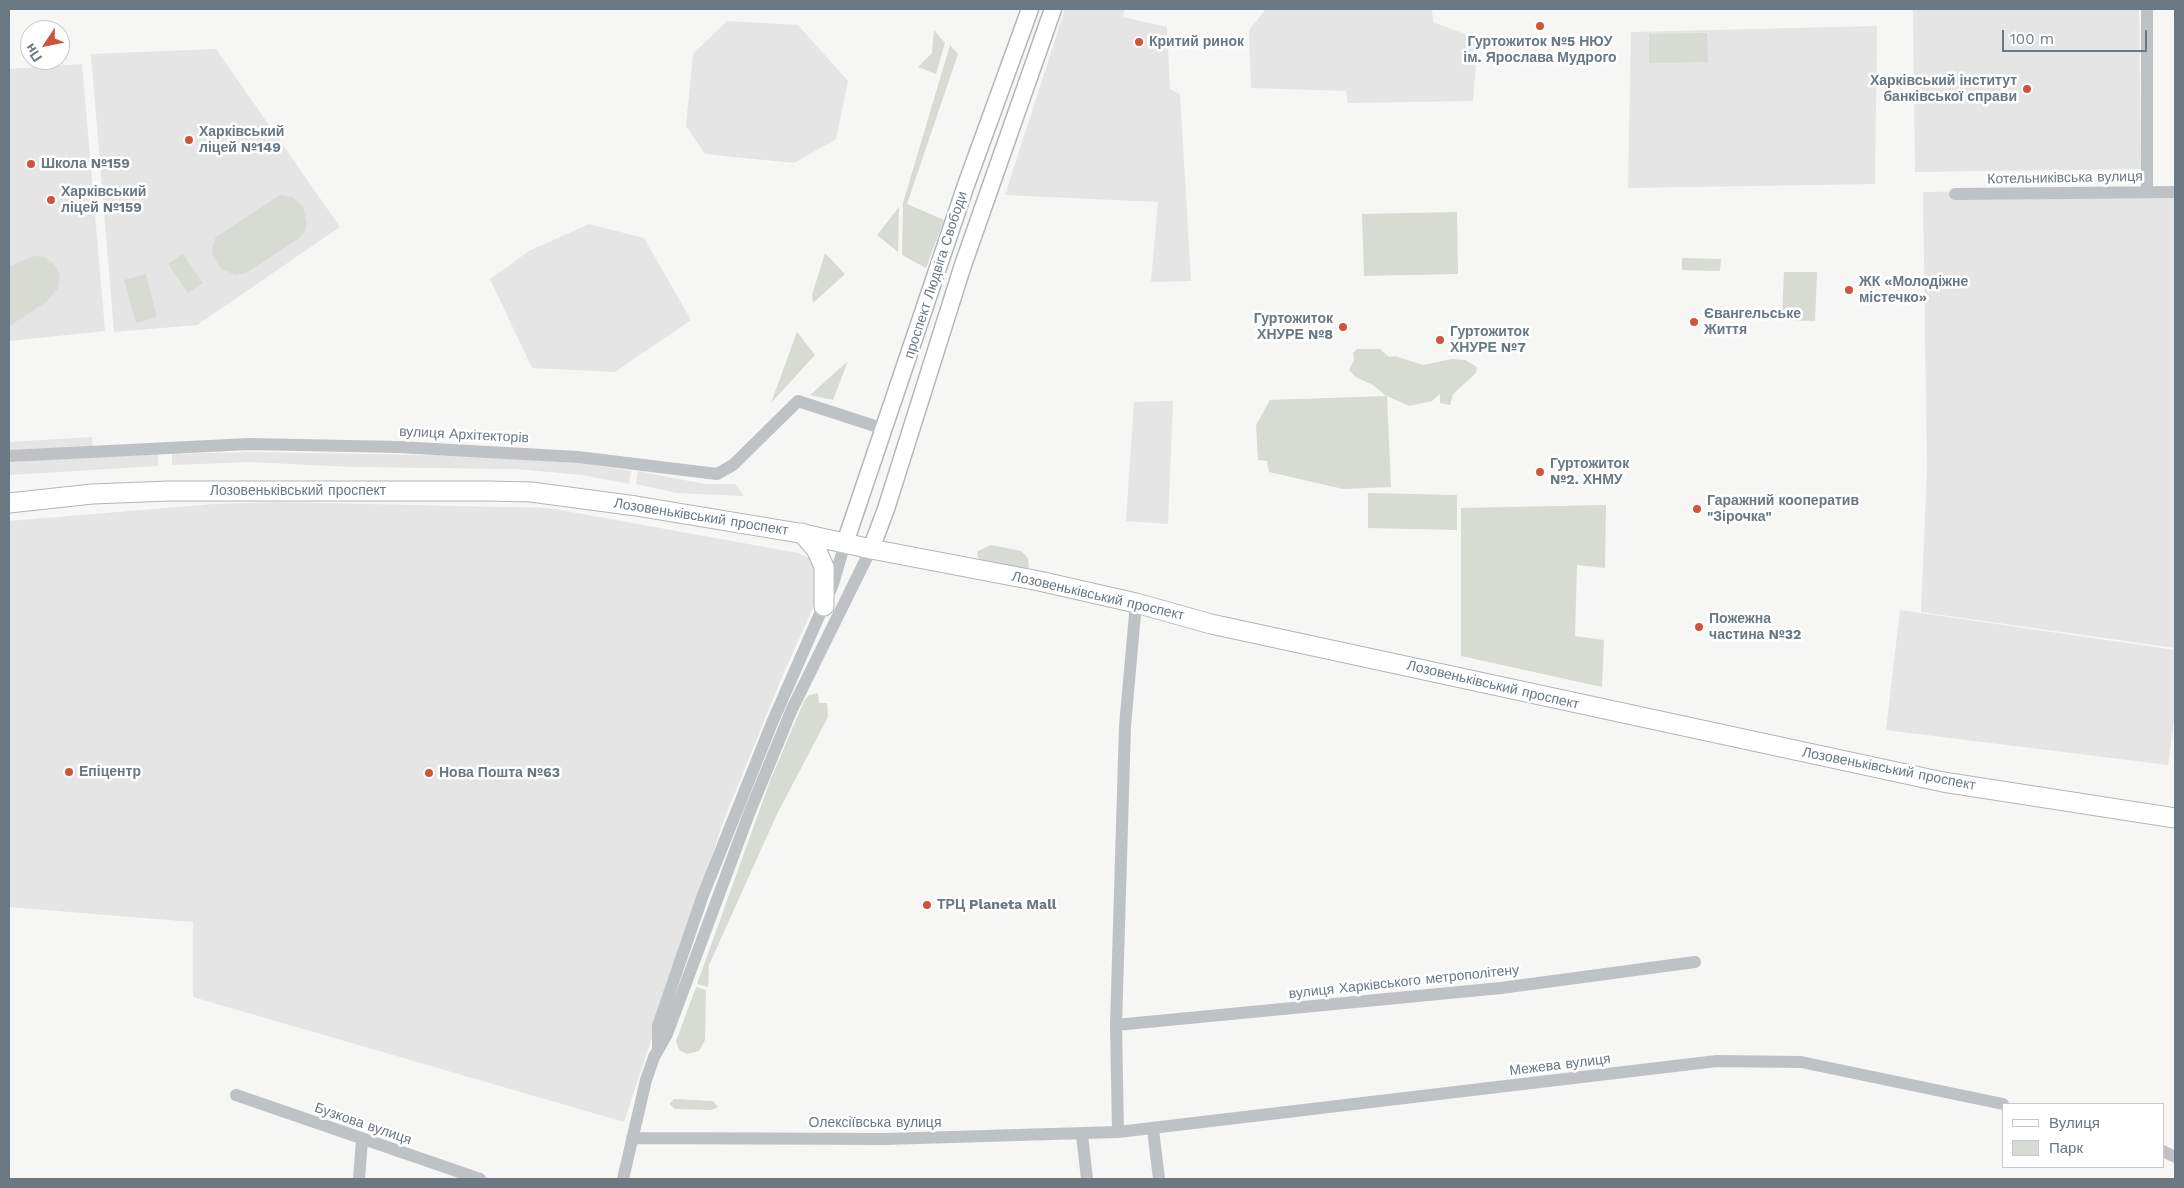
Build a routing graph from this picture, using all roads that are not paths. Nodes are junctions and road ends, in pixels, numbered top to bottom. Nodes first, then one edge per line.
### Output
1 (1030, 9) edge
2 (1053, 9) edge
3 (2147, 9) edge
4 (2147, 192) junction
5 (2175, 192) edge
6 (1955, 194) dead end
7 (884, 429) junction
8 (9, 456) edge
9 (9, 502) edge
10 (802, 533) junction
11 (845, 543) junction
12 (871, 549) junction
13 (1136, 603) junction
14 (824, 606) junction
15 (799, 661) junction
16 (814, 666) junction
17 (2175, 818) edge
18 (1694, 962) dead end
19 (1116, 1025) junction
20 (658, 1047) junction
21 (236, 1095) dead end
22 (2002, 1104) edge
23 (1152, 1130) junction
24 (1118, 1132) junction
25 (1082, 1135) junction
26 (632, 1138) junction
27 (362, 1140) junction
28 (359, 1179) edge
29 (480, 1179) edge
30 (623, 1179) edge
31 (1087, 1179) edge
32 (1159, 1179) edge

1 - 7 main road, проспект Людвіга Свободи
2 - 12 main road, проспект Людвіга Свободи
3 - 4 street
4 - 5 street, Котельниківська вулиця
4 - 6 street, Котельниківська вулиця
7 - 8 street, вулиця Архітекторів
7 - 11 main road, проспект Людвіга Свободи
9 - 10 highway, Лозовеньківський проспект
10 - 11 highway, Лозовеньківський проспект
10 - 14 highway
11 - 12 highway, Лозовеньківський проспект
11 - 14 street
12 - 13 highway, Лозовеньківський проспект
12 - 16 street
13 - 17 highway, Лозовеньківський проспект
13 - 19 street
14 - 15 street
15 - 16 street
15 - 20 street
16 - 20 street
18 - 19 street, вулиця Харківського метрополітену
19 - 24 street
20 - 26 street
21 - 27 street, Бузкова вулиця
22 - 23 street, Межева вулиця
23 - 24 street, Межева вулиця
23 - 32 street
24 - 25 street, Олексіївська вулиця
25 - 26 street, Олексіївська вулиця
25 - 31 street
26 - 30 street
27 - 28 street
27 - 29 street, Бузкова вулиця

